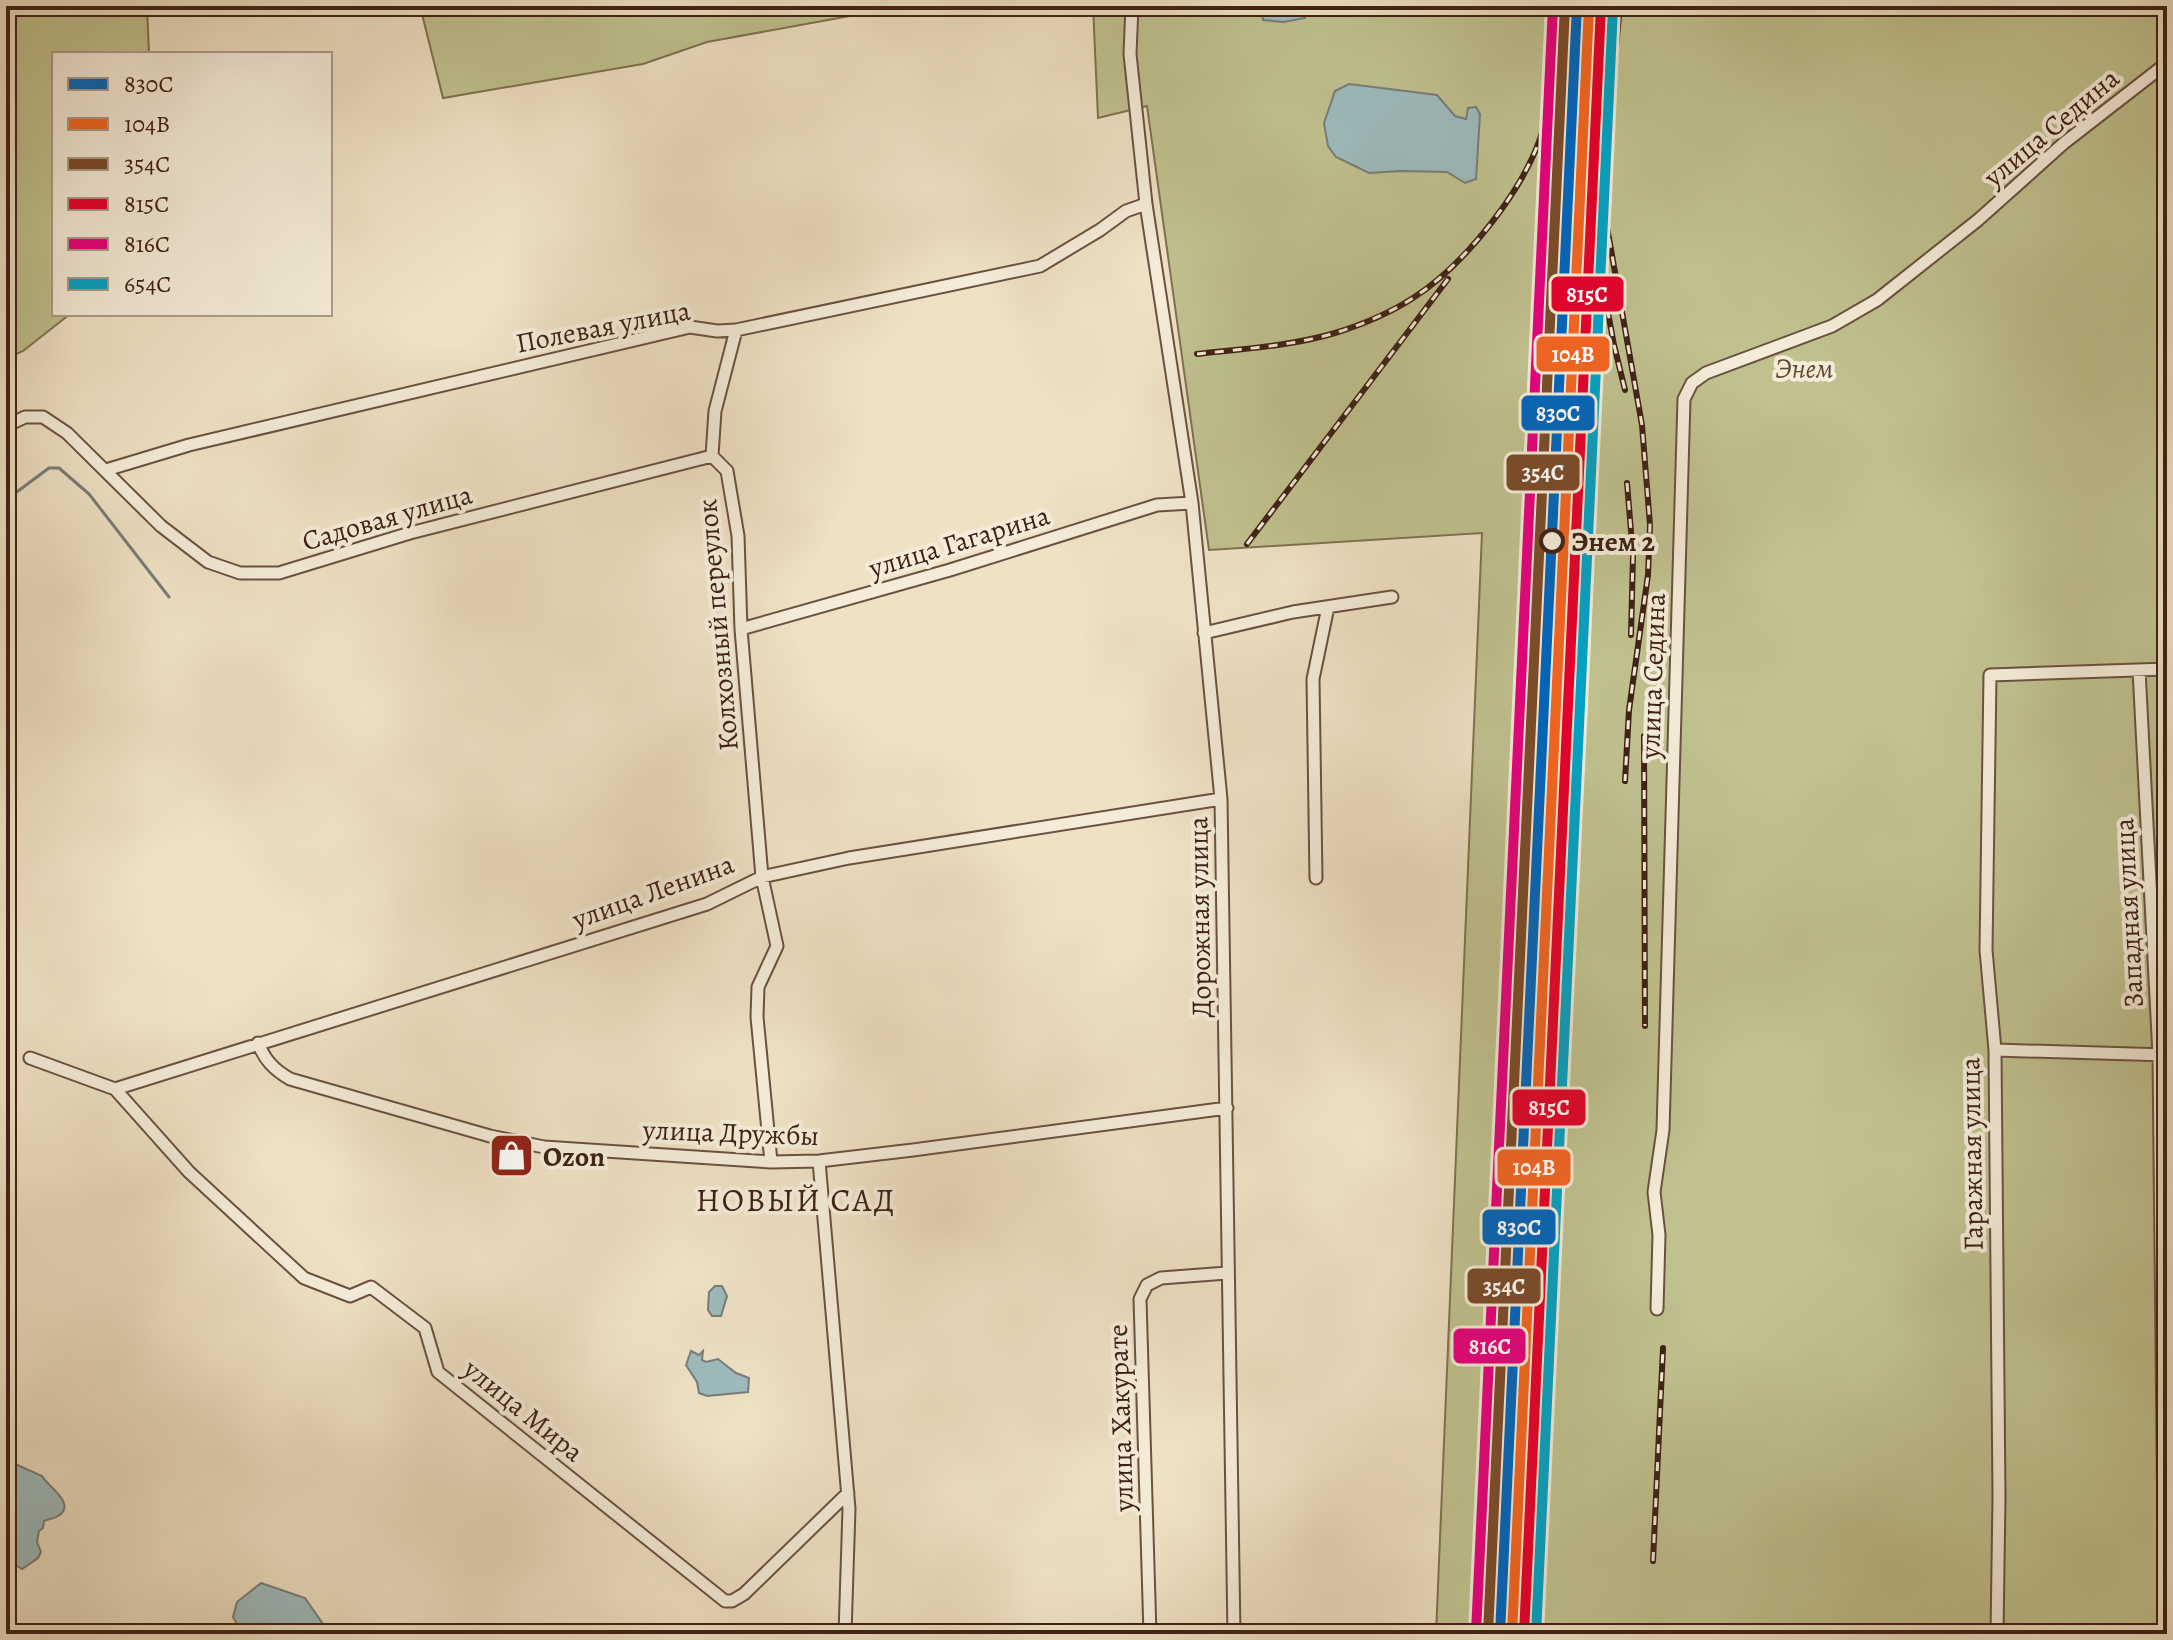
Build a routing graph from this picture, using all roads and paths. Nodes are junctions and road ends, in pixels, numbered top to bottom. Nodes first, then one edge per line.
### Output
1 (1132, 6) edge
2 (2167, 63) edge
3 (1146, 204) junction
4 (736, 330) junction
5 (6, 426) edge
6 (712, 456) junction
7 (106, 470) junction
8 (1192, 503) junction
9 (1392, 597) dead end
10 (1328, 607) junction
11 (741, 629) junction
12 (1204, 633) junction
13 (2167, 669) edge
14 (2139, 670) junction
15 (1221, 799) junction
16 (762, 877) junction
17 (1316, 878) dead end
18 (258, 1043) junction
19 (1995, 1050) junction
20 (2163, 1055) edge
21 (30, 1058) dead end
22 (115, 1089) junction
23 (1227, 1108) junction
24 (819, 1161) junction
25 (771, 1162) junction
26 (1227, 1273) junction
27 (1657, 1309) dead end
28 (848, 1493) junction
29 (845, 1634) edge
30 (1150, 1634) edge
31 (1234, 1634) edge
32 (1997, 1634) edge
33 (2165, 1634) edge

1 - 3 street, Дорожная улица
2 - 27 street, улица Седина
3 - 4 street, Полевая улица
3 - 8 street, Дорожная улица
4 - 6 street
4 - 7 street, Полевая улица
5 - 7 street, Садовая улица
6 - 7 street, Садовая улица
6 - 11 street, Колхозный переулок
8 - 11 street, улица Гагарина
8 - 12 street, Дорожная улица
9 - 10 street
10 - 12 street
10 - 17 street
11 - 16 street, Колхозный переулок
12 - 15 street, Дорожная улица
13 - 14 street
14 - 19 street, Гаражная улица
14 - 20 street, Западная улица
15 - 16 street, улица Ленина
15 - 23 street, Дорожная улица
16 - 18 street, улица Ленина
16 - 25 street
18 - 22 street, улица Ленина
18 - 25 street, улица Дружбы
19 - 20 street
19 - 32 street, Гаражная улица
20 - 33 street, Западная улица
21 - 22 street, улица Мира
22 - 28 street, улица Мира
23 - 24 street, улица Дружбы
23 - 26 street, Дорожная улица
24 - 25 street, улица Дружбы
24 - 28 street
26 - 30 street, улица Хакурате
26 - 31 street, Дорожная улица
28 - 29 street

